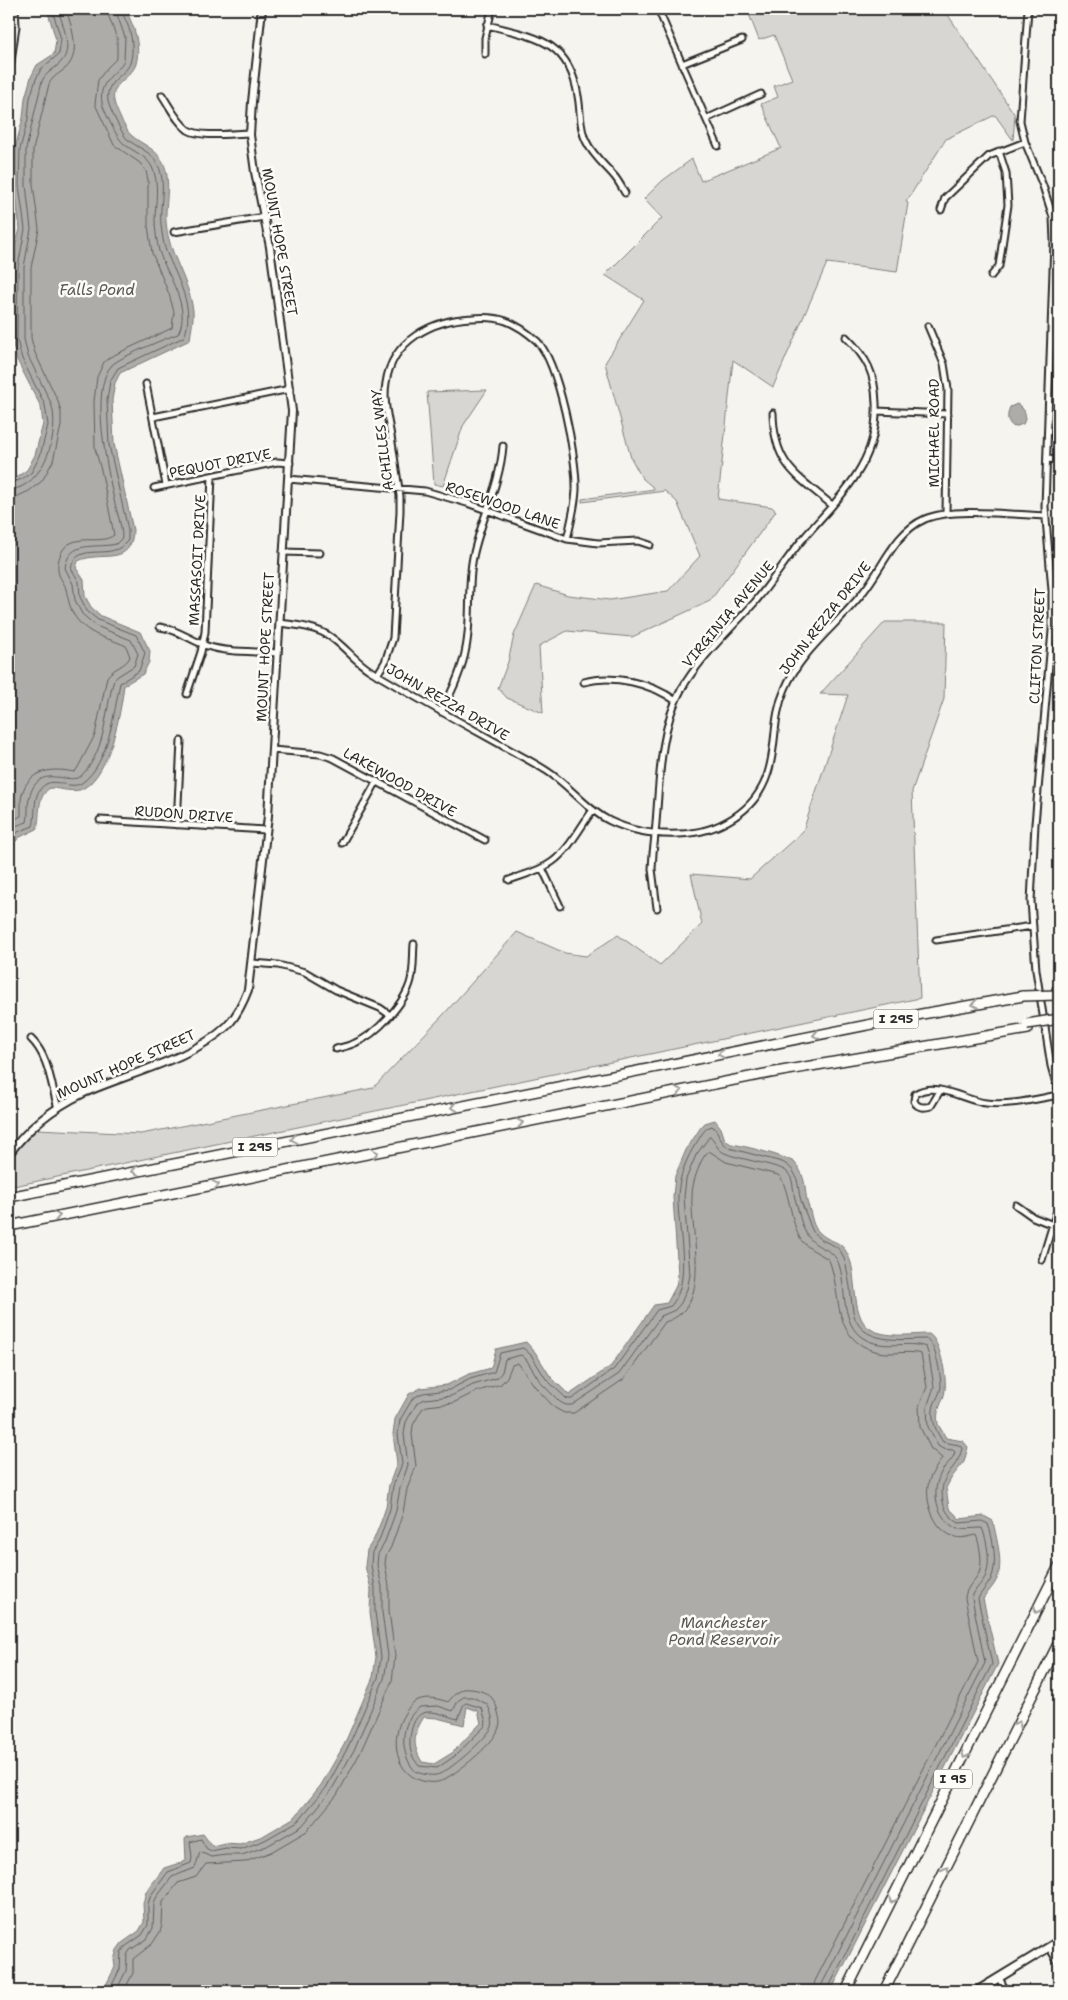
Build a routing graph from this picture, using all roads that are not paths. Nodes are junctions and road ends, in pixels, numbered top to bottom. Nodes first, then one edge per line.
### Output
1 (15, 9) edge
2 (262, 9) edge
3 (492, 9) edge
4 (658, 9) edge
5 (1028, 9) edge
6 (487, 25) junction
7 (742, 40) dead end
8 (485, 54) dead end
9 (682, 64) junction
10 (9, 75) edge
11 (761, 94) dead end
12 (162, 96) dead end
13 (706, 119) junction
14 (250, 133) junction
15 (1025, 142) junction
16 (718, 146) dead end
17 (999, 151) junction
18 (625, 193) dead end
19 (941, 210) dead end
20 (264, 217) junction
21 (174, 232) dead end
22 (990, 276) dead end
23 (928, 326) dead end
24 (846, 337) dead end
25 (146, 384) dead end
26 (290, 389) junction
27 (876, 412) junction
28 (773, 413) dead end
29 (948, 414) junction
30 (153, 417) junction
31 (503, 446) dead end
32 (1047, 460) junction
33 (1059, 460) edge
34 (290, 463) junction
35 (212, 476) junction
36 (288, 479) junction
37 (166, 485) junction
38 (154, 488) dead end
39 (399, 488) junction
40 (832, 505) junction
41 (488, 511) junction
42 (946, 513) junction
43 (1046, 516) junction
44 (567, 539) junction
45 (650, 545) dead end
46 (283, 552) junction
47 (320, 553) dead end
48 (279, 623) junction
49 (160, 627) dead end
50 (203, 644) junction
51 (278, 653) junction
52 (377, 675) junction
53 (584, 682) dead end
54 (187, 694) dead end
55 (676, 701) junction
56 (441, 712) junction
57 (181, 741) dead end
58 (272, 750) junction
59 (377, 781) junction
60 (593, 810) junction
61 (100, 820) dead end
62 (176, 825) junction
63 (266, 830) junction
64 (656, 833) junction
65 (485, 840) dead end
66 (342, 843) dead end
67 (542, 868) junction
68 (509, 880) dead end
69 (560, 906) dead end
70 (657, 908) dead end
71 (1033, 926) junction
72 (936, 940) dead end
73 (414, 944) dead end
74 (252, 963) junction
75 (1058, 992) edge
76 (390, 1014) junction
77 (1059, 1019) edge
78 (1059, 1025) edge
79 (1027, 1026) junction
80 (31, 1039) dead end
81 (336, 1049) dead end
82 (940, 1091) junction
83 (1059, 1094) edge
84 (58, 1108) junction
85 (9, 1154) edge
86 (9, 1196) edge
87 (1059, 1204) edge
88 (1016, 1205) dead end
89 (1053, 1225) junction
90 (9, 1226) edge
91 (1042, 1260) dead end
92 (1059, 1566) edge
93 (1059, 1642) edge
94 (1059, 1941) edge
95 (1049, 1947) junction
96 (1059, 1964) edge
97 (999, 1978) junction
98 (846, 1991) edge
99 (884, 1991) edge
100 (977, 1991) edge
101 (1006, 1991) edge

1 - 10 street
2 - 14 street, MOUNT HOPE STREET
3 - 6 street
4 - 9 street
5 - 15 street, CLIFTON STREET
6 - 8 street
6 - 18 street
7 - 9 street
9 - 13 street
11 - 13 street
12 - 14 street
13 - 16 street
14 - 20 street, MOUNT HOPE STREET
15 - 17 street
15 - 32 street, CLIFTON STREET
17 - 19 street
17 - 22 street
20 - 21 street
20 - 26 street, MOUNT HOPE STREET
23 - 29 street, MICHAEL ROAD
24 - 27 street, VIRGINIA AVENUE
25 - 30 street
26 - 30 street
26 - 34 street, MOUNT HOPE STREET
27 - 29 street
27 - 40 street, VIRGINIA AVENUE
28 - 40 street
29 - 42 street, MICHAEL ROAD
30 - 37 street
31 - 41 street
32 - 33 street
32 - 43 street, CLIFTON STREET
34 - 35 street, PEQUOT DRIVE
34 - 36 street, MOUNT HOPE STREET
35 - 37 street, PEQUOT DRIVE
35 - 50 street, MASSASOIT DRIVE
36 - 39 street, ROSEWOOD LANE
36 - 46 street, MOUNT HOPE STREET
37 - 38 street, PEQUOT DRIVE
39 - 41 street, ROSEWOOD LANE
39 - 44 street, ACHILLES WAY
39 - 52 street, ACHILLES WAY
40 - 55 street, VIRGINIA AVENUE
41 - 44 street, ROSEWOOD LANE
41 - 56 street
42 - 43 street, JOHN REZZA DRIVE
42 - 64 street, JOHN REZZA DRIVE
43 - 71 street, CLIFTON STREET
44 - 45 street, ROSEWOOD LANE
46 - 47 street
46 - 48 street, MOUNT HOPE STREET
48 - 51 street, MOUNT HOPE STREET
48 - 52 street, JOHN REZZA DRIVE
49 - 50 street
50 - 51 street
50 - 54 street, MASSASOIT DRIVE
51 - 58 street, MOUNT HOPE STREET
52 - 56 street, JOHN REZZA DRIVE
53 - 55 street
55 - 64 street, VIRGINIA AVENUE
56 - 60 street, JOHN REZZA DRIVE
57 - 62 street
58 - 59 street, LAKEWOOD DRIVE
58 - 63 street, MOUNT HOPE STREET
59 - 65 street, LAKEWOOD DRIVE
59 - 66 street
60 - 64 street, JOHN REZZA DRIVE
60 - 67 street
61 - 62 street, RUDON DRIVE
62 - 63 street, RUDON DRIVE
63 - 74 street, MOUNT HOPE STREET
64 - 70 street, VIRGINIA AVENUE
67 - 68 street
67 - 69 street
71 - 72 street
71 - 83 street, CLIFTON STREET
73 - 76 street
74 - 76 street
74 - 84 street, MOUNT HOPE STREET
75 -> 86 highway, I 295, bridge
76 - 81 street
77 - 79 highway, bridge
78 - 79 highway
90 -> 79 highway, I 295
80 - 84 street
82 - 82 street
82 - 83 street
84 - 85 street, MOUNT HOPE STREET
87 - 89 street
88 - 89 street
89 - 91 street
92 -> 98 highway, I 95
99 -> 93 highway, I 95
94 - 95 main road
95 - 96 street
95 - 97 main road
97 - 100 main road
97 - 101 street

